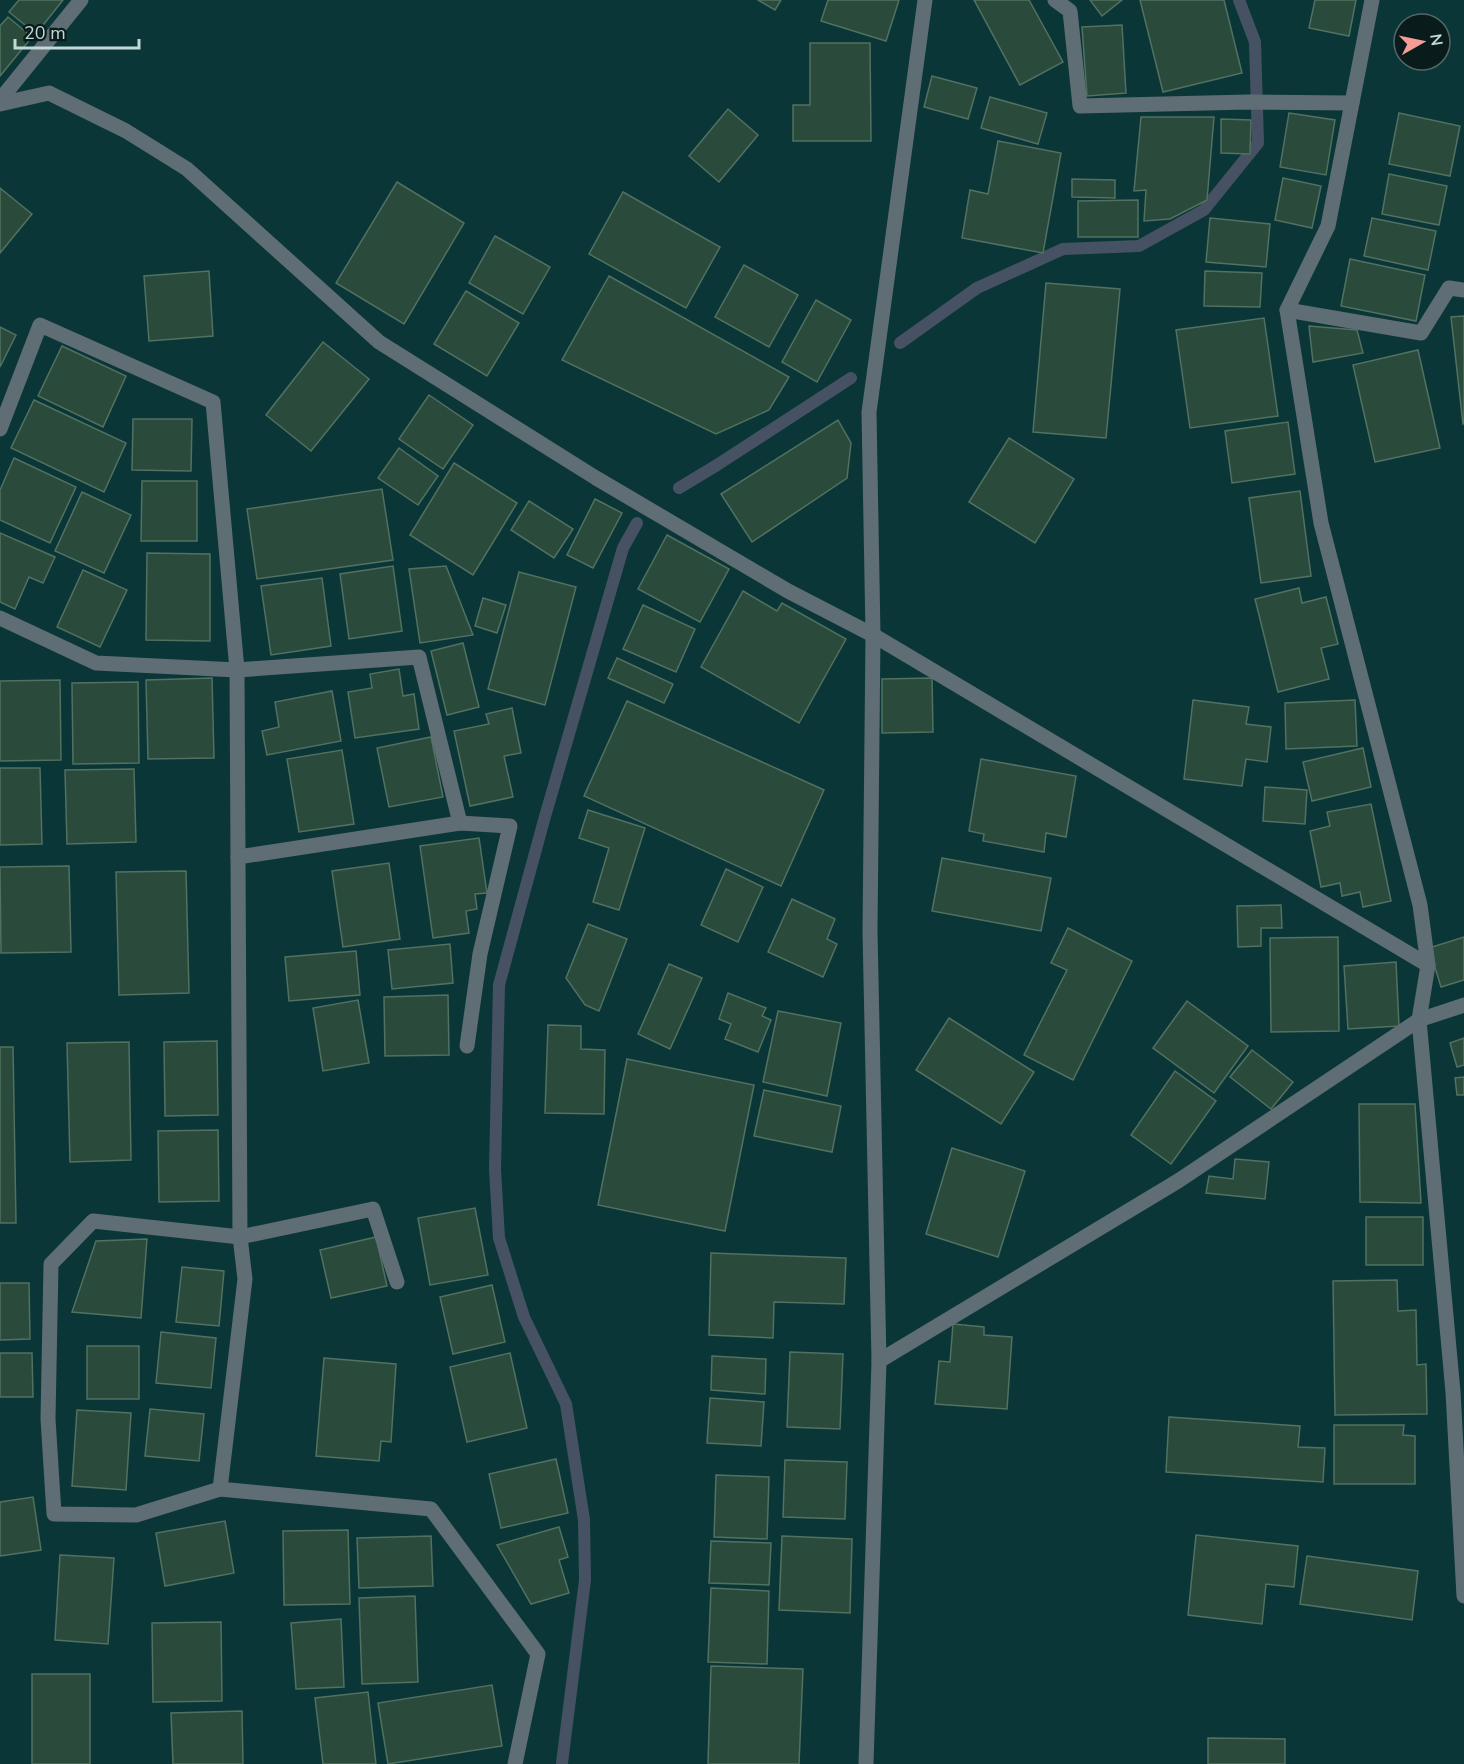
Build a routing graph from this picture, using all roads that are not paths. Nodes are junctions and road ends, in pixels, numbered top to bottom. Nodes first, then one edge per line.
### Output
1 (81, 0) edge
2 (925, 0) edge
3 (1055, 0) edge
4 (1372, 0) edge
5 (0, 102) edge
6 (1352, 103) junction
7 (1464, 290) edge
8 (1287, 310) junction
9 (0, 429) edge
10 (0, 618) edge
11 (873, 635) junction
12 (237, 670) junction
13 (460, 823) junction
14 (238, 857) junction
15 (1428, 965) junction
16 (1464, 1005) edge
17 (1419, 1020) junction
18 (467, 1046) dead end
19 (240, 1236) junction
20 (398, 1282) dead end
21 (879, 1361) junction
22 (220, 1489) junction
23 (1464, 1596) edge
24 (515, 1764) edge
25 (866, 1764) edge

1 - 5 street
2 - 11 street
3 - 6 street
4 - 6 street
5 - 11 street
6 - 8 street
7 - 8 street
8 - 15 street
9 - 12 street
10 - 12 street
11 - 15 street
11 - 21 street
12 - 13 street
12 - 14 street
13 - 14 street
13 - 18 street
14 - 19 street
15 - 17 street
16 - 17 street
17 - 21 street
17 - 23 street
19 - 20 street
19 - 22 street
19 - 22 street
21 - 25 street
22 - 24 street

